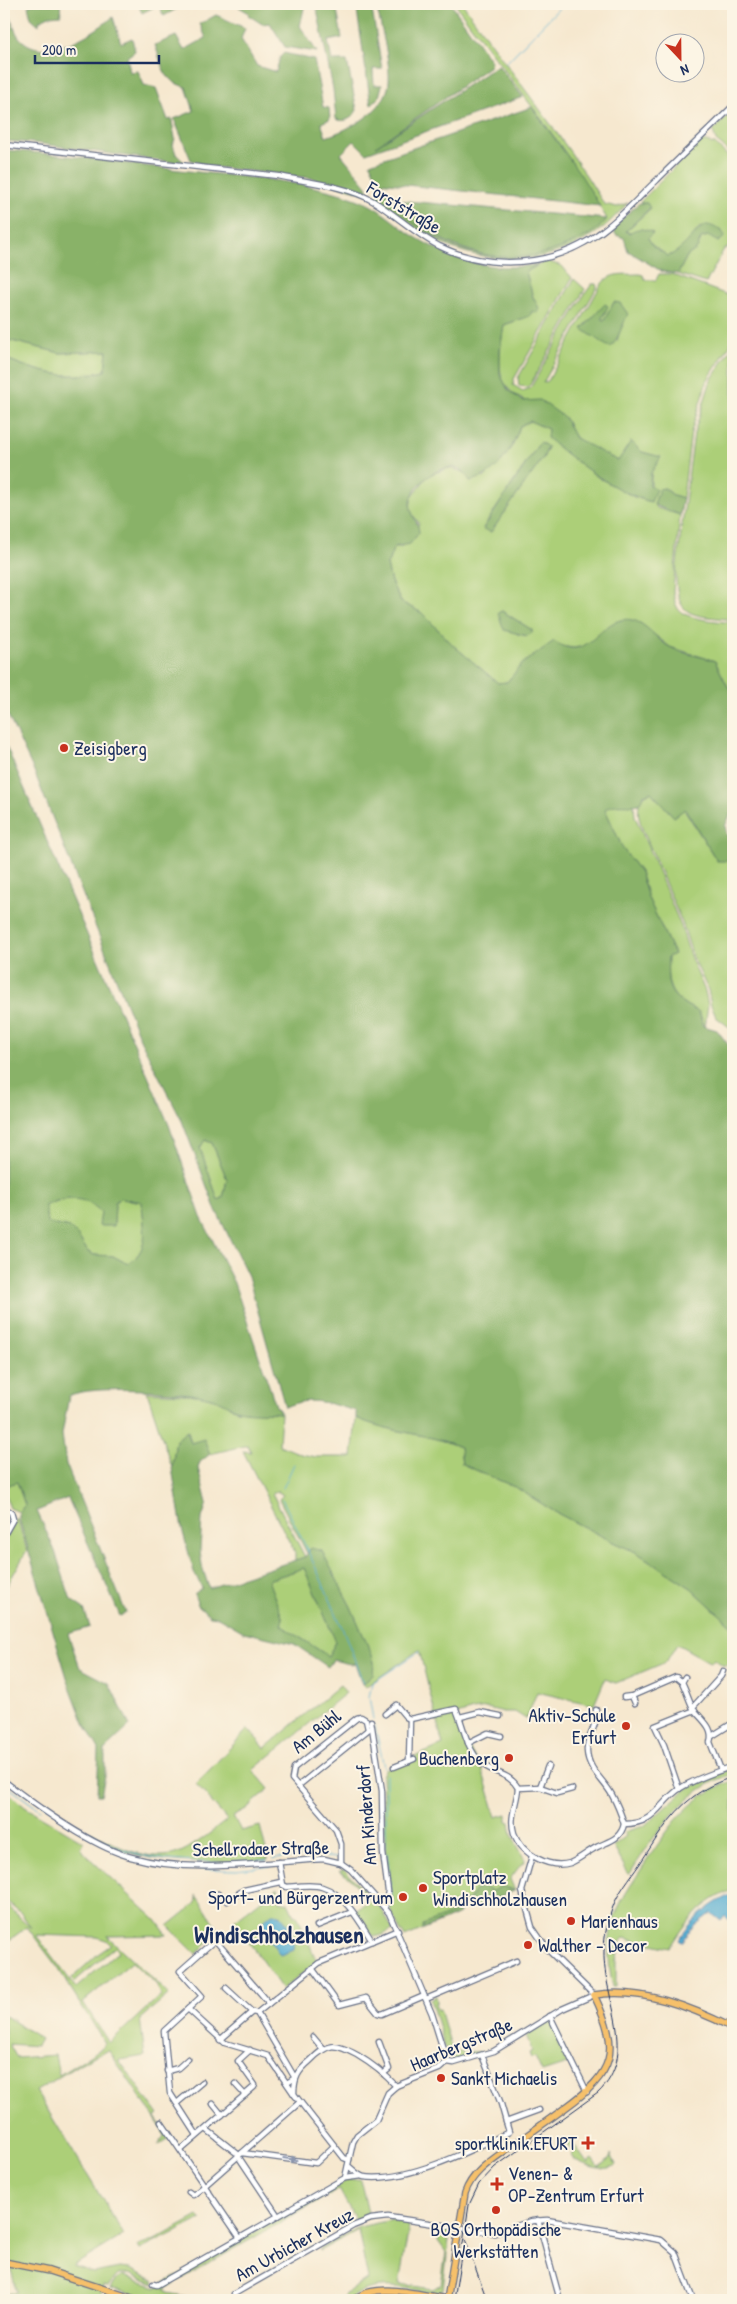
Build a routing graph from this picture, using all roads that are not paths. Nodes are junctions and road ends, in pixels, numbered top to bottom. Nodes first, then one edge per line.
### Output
1 (733, 106) edge
2 (4, 145) edge
3 (4, 1508) edge
4 (4, 1535) edge
5 (723, 1671) dead end
6 (685, 1677) dead end
7 (682, 1682) junction
8 (624, 1696) dead end
9 (632, 1696) junction
10 (635, 1703) dead end
11 (694, 1708) junction
12 (596, 1710) dead end
13 (386, 1714) dead end
14 (500, 1716) dead end
15 (460, 1717) junction
16 (410, 1719) junction
17 (371, 1720) dead end
18 (733, 1723) edge
19 (370, 1728) junction
20 (501, 1736) dead end
21 (712, 1736) junction
22 (468, 1743) junction
23 (414, 1759) dead end
24 (408, 1761) junction
25 (548, 1766) dead end
26 (733, 1766) edge
27 (394, 1767) dead end
28 (721, 1770) junction
29 (4, 1781) edge
30 (298, 1786) junction
31 (540, 1787) junction
32 (518, 1788) junction
33 (572, 1789) dead end
34 (679, 1789) junction
35 (624, 1824) junction
36 (532, 1856) junction
37 (279, 1862) junction
38 (341, 1862) junction
39 (281, 1882) junction
40 (218, 1894) dead end
41 (385, 1908) junction
42 (352, 1912) junction
43 (317, 1926) dead end
44 (398, 1930) junction
45 (372, 1941) junction
46 (516, 1961) dead end
47 (312, 1968) junction
48 (226, 1988) dead end
49 (594, 1995) junction
50 (425, 1998) junction
51 (269, 2003) junction
52 (188, 2009) junction
53 (254, 2012) junction
54 (550, 2016) junction
55 (733, 2028) edge
56 (313, 2037) dead end
57 (220, 2040) junction
58 (379, 2042) dead end
59 (323, 2049) junction
60 (250, 2050) junction
61 (482, 2054) junction
62 (188, 2059) dead end
63 (447, 2062) junction
64 (167, 2071) junction
65 (384, 2073) junction
66 (295, 2078) junction
67 (202, 2082) dead end
68 (287, 2083) junction
69 (235, 2084) dead end
70 (396, 2086) junction
71 (587, 2092) junction
72 (294, 2094) junction
73 (245, 2095) junction
74 (300, 2102) junction
75 (177, 2103) junction
76 (213, 2104) dead end
77 (539, 2110) dead end
78 (222, 2115) junction
79 (161, 2122) dead end
80 (506, 2122) junction
81 (206, 2129) junction
82 (197, 2135) junction
83 (334, 2146) junction
84 (181, 2150) junction
85 (239, 2155) junction
86 (348, 2163) junction
87 (361, 2176) junction
88 (346, 2178) junction
89 (204, 2185) junction
90 (189, 2192) dead end
91 (278, 2216) junction
92 (538, 2220) junction
93 (458, 2227) junction
94 (240, 2238) junction
95 (4, 2262) edge
96 (153, 2284) dead end
97 (234, 2294) dead end
98 (138, 2300) edge
99 (354, 2300) edge
100 (447, 2300) edge
101 (560, 2300) edge
102 (693, 2300) edge

1 - 2 street, Forststraße
3 - 4 street
5 - 11 street
6 - 7 street
7 - 9 street
7 - 11 street
8 - 9 street
9 - 10 street
11 - 21 street
11 - 34 street
12 - 35 street
13 - 16 street
14 - 15 street
15 - 16 street
15 - 22 street
16 - 24 street
17 - 19 street, Am Kinderdorf
18 - 21 street
19 - 30 street, Am Bühl
19 - 30 street, Am Bühl
19 - 41 street, Am Kinderdorf
20 - 22 street
21 - 28 street
22 - 32 street
23 - 24 street
24 - 27 street
25 - 31 street
26 - 28 street
28 - 34 street
29 - 37 street, Schellrodaer Straße
30 - 38 street
31 - 32 street
31 - 33 street
32 - 36 street
34 - 35 street
35 - 36 street
36 - 49 street
37 - 38 street, Schellrodaer Straße
37 - 39 street
38 - 41 street, Schellrodaer Straße
39 - 40 street
39 - 42 street
41 - 44 street, Schellrodaer Straße
42 - 43 street
42 - 45 street
44 - 45 street
44 - 50 street, Schellrodaer Straße
45 - 47 street
46 - 50 street
47 - 50 street
47 - 51 street
48 - 53 street
49 - 54 street, Haarbergstraße
49 - 55 main road, Haarbergstraße
49 - 71 main road
50 - 63 street, Schellrodaer Straße
51 - 52 street
51 - 53 street
52 - 57 street
52 - 64 street
53 - 57 street
53 - 66 street
54 - 61 street, Haarbergstraße
54 - 71 street
56 - 59 street
57 - 60 street
58 - 65 street
59 - 65 street
59 - 66 street
60 - 68 street
60 - 73 street
61 - 63 street, Haarbergstraße
61 - 80 street
62 - 64 street
63 - 70 street, Haarbergstraße
64 - 75 street
65 - 70 street
66 - 68 street
66 - 72 street
67 - 75 street
68 - 72 street
69 - 73 street
70 - 86 street, Haarbergstraße
71 - 93 main road
72 - 74 street
73 - 78 street
74 - 83 street
74 - 85 street
75 - 82 street
76 - 78 street
77 - 80 street
78 - 81 street
79 - 84 street
80 - 87 street
81 - 82 street
81 - 85 street
82 - 84 street
85 -> 83 street
83 - 86 street
84 - 89 street
85 - 89 street
85 - 91 street
86 - 87 street
86 - 88 street, Haarbergstraße
87 - 88 street
88 - 91 street
89 - 90 street
89 - 94 street
91 - 94 street
92 - 93 street, Am Urbicher Kreuz
92 - 101 street
92 - 102 street
93 - 97 street, Am Urbicher Kreuz
93 - 100 main road
94 - 96 street
95 - 98 main road
99 - 100 main road

